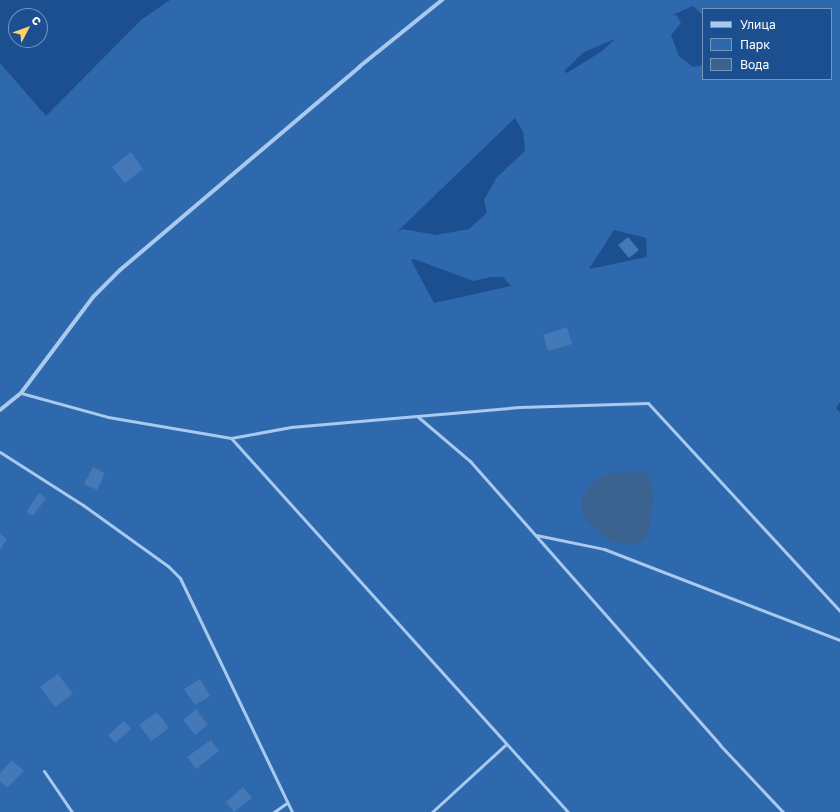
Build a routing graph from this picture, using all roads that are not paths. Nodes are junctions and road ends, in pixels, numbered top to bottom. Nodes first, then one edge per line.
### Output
1 (442, 0) edge
2 (21, 393) junction
3 (0, 410) edge
4 (417, 416) junction
5 (231, 438) junction
6 (0, 452) edge
7 (536, 535) junction
8 (840, 611) edge
9 (840, 640) edge
10 (505, 745) junction
11 (44, 771) dead end
12 (287, 803) junction
13 (72, 812) edge
14 (274, 812) edge
15 (292, 812) edge
16 (432, 812) edge
17 (568, 812) edge
18 (783, 812) edge

1 - 2 street
2 - 3 street
2 - 5 lane
4 - 5 lane
4 - 7 lane
4 - 8 lane
5 - 10 lane
6 - 12 lane
7 - 9 lane
7 - 18 lane
10 - 16 lane
10 - 17 lane
11 - 13 lane
12 - 14 lane
12 - 15 lane

